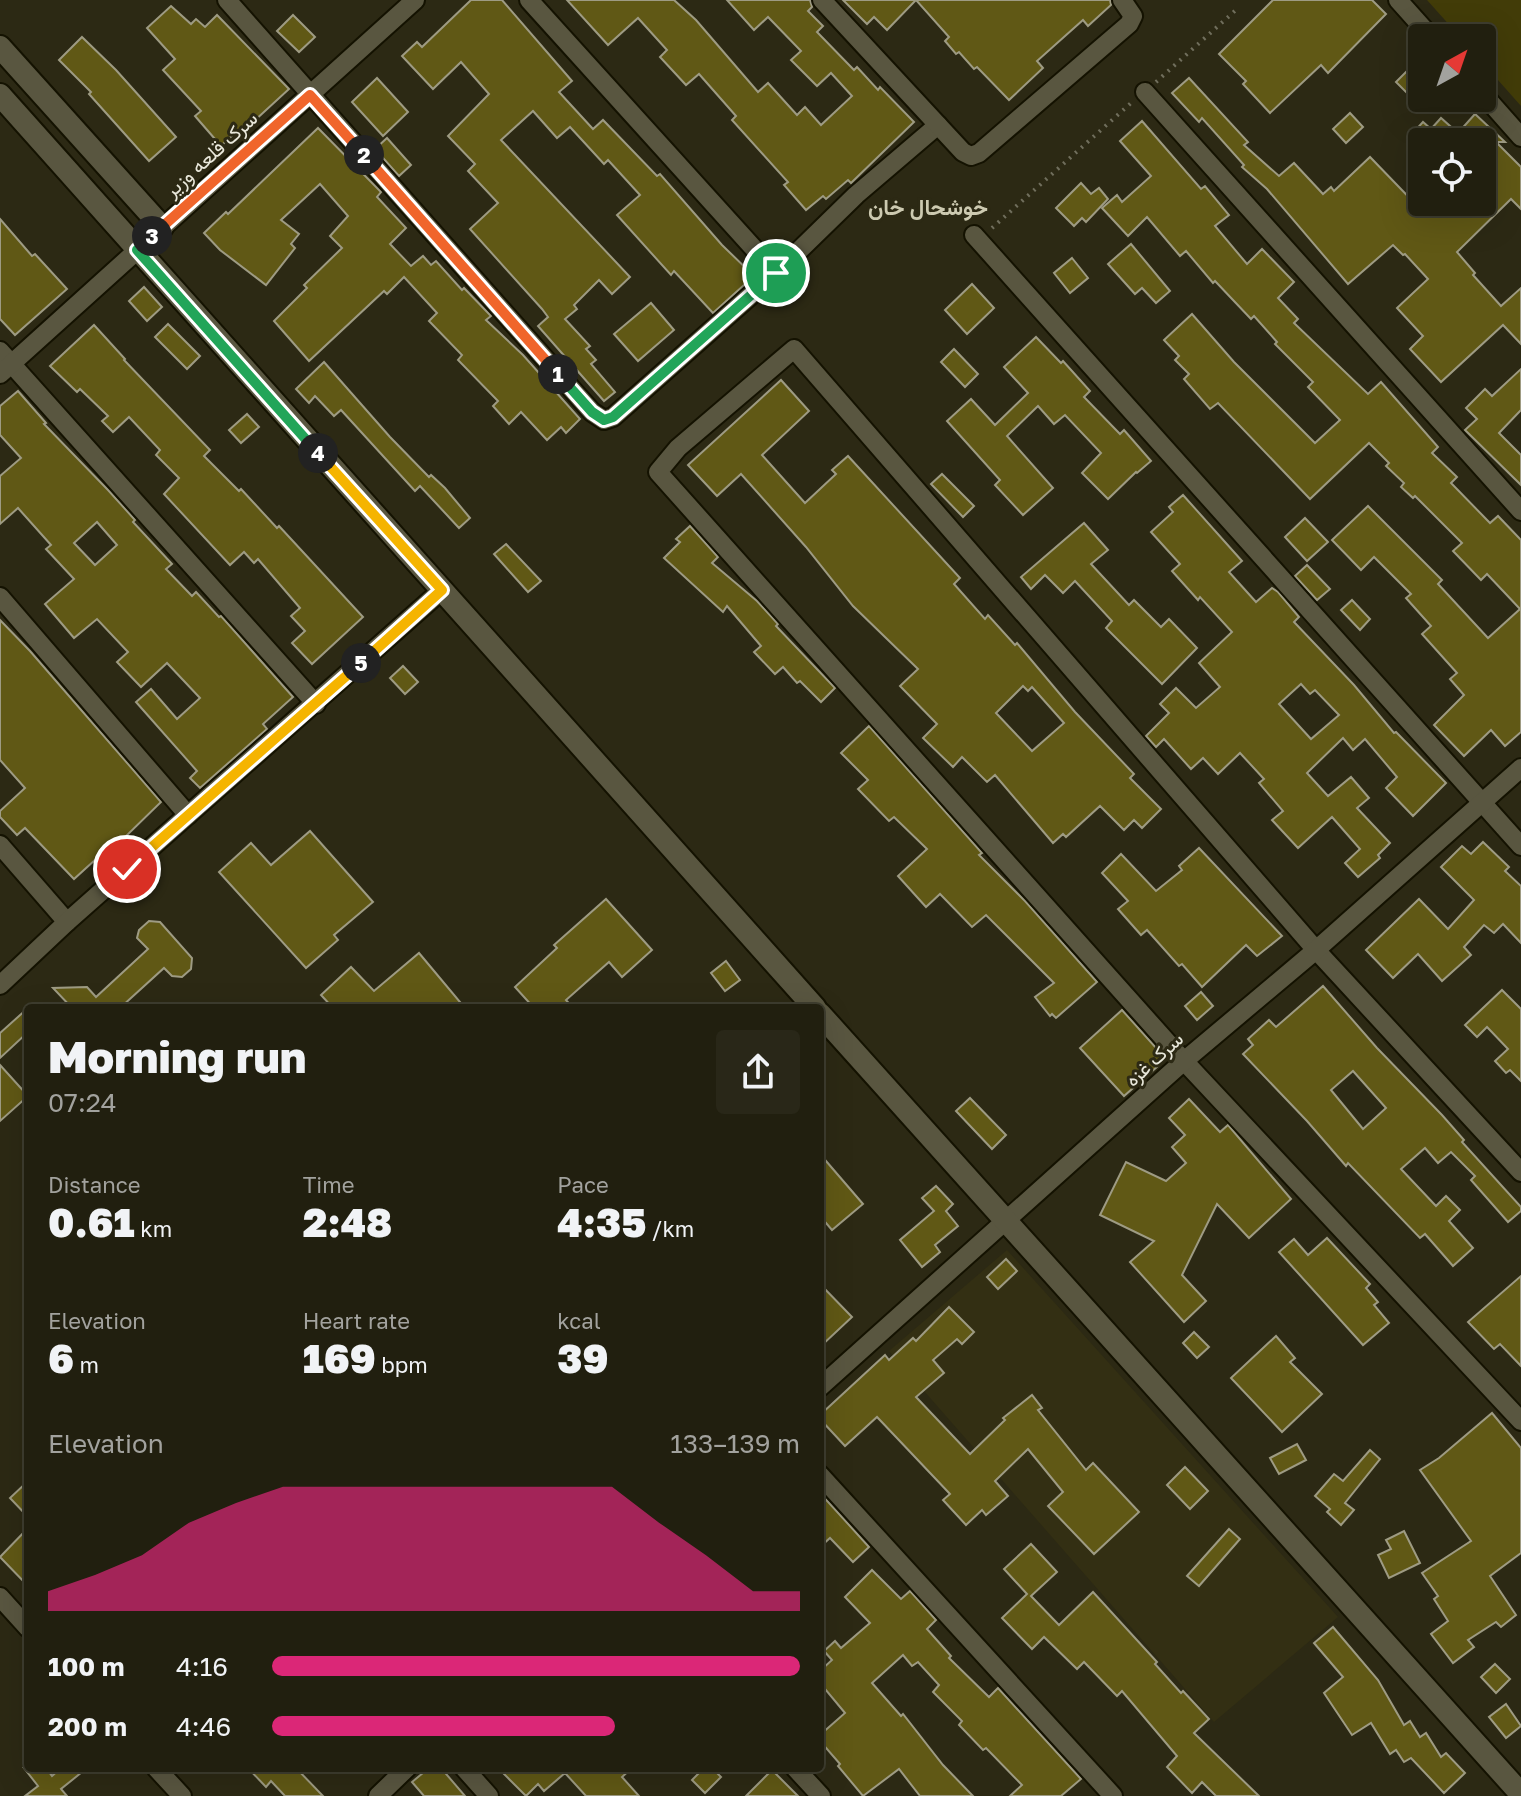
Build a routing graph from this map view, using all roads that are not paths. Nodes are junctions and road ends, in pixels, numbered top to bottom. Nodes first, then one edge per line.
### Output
1 (227, 0) edge
2 (415, 0) edge
3 (529, 0) edge
4 (822, 0) edge
5 (1122, 0) edge
6 (1398, 0) edge
7 (1419, 24) edge
8 (0, 47) edge
9 (1145, 92) road end
10 (0, 95) edge
11 (310, 95) junction
12 (1496, 109) edge
13 (938, 125) junction
14 (1521, 137) edge
15 (162, 227) junction
16 (976, 238) road end
17 (137, 250) junction
18 (776, 273) junction
19 (4, 363) edge
20 (1521, 511) edge
21 (442, 590) junction
22 (0, 597) edge
23 (316, 704) junction
24 (1521, 768) edge
25 (1482, 803) junction
26 (188, 815) junction
27 (0, 845) edge
28 (1521, 846) edge
29 (67, 922) junction
30 (1316, 950) junction
31 (0, 985) edge
32 (811, 1004) edge
33 (824, 1018) edge
34 (1184, 1061) junction
35 (1521, 1172) edge
36 (1006, 1222) junction
37 (824, 1383) edge
38 (1521, 1421) edge
39 (824, 1479) edge
40 (0, 1597) edge
41 (24, 1624) edge
42 (160, 1772) edge
43 (403, 1772) edge
44 (468, 1772) edge
45 (799, 1772) edge
46 (1521, 1794) edge
47 (182, 1796) edge
48 (378, 1796) edge
49 (489, 1796) edge
50 (821, 1796) edge
51 (1113, 1796) edge

1 - 11 street
2 - 11 street, سرک قلعه وزیر
3 - 18 street
4 - 13 street
5 - 13 street
6 - 7 street
8 - 15 street
9 - 20 street
10 - 17 street
11 - 15 street, سرک قلعه وزیر
11 - 18 street
12 - 14 street
13 - 18 street
15 - 17 street, سرک قلعه وزیر
16 - 25 street
17 - 19 street, سرک قلعه وزیر
17 - 21 street
19 - 23 street
21 - 23 street
21 - 32 street
22 - 26 street
23 - 26 street
24 - 25 street, سرک غزه
25 - 28 street
25 - 30 street, سرک غزه
26 - 29 street
27 - 29 street
29 - 31 street
30 - 34 street, سرک غزه
30 - 34 street
30 - 35 street
33 - 36 street
34 - 36 street, سرک غزه
34 - 38 street
36 - 37 street, سرک غزه
36 - 46 street
39 - 51 street
40 - 41 street
42 - 47 street
43 - 48 street
44 - 49 street
45 - 50 street

